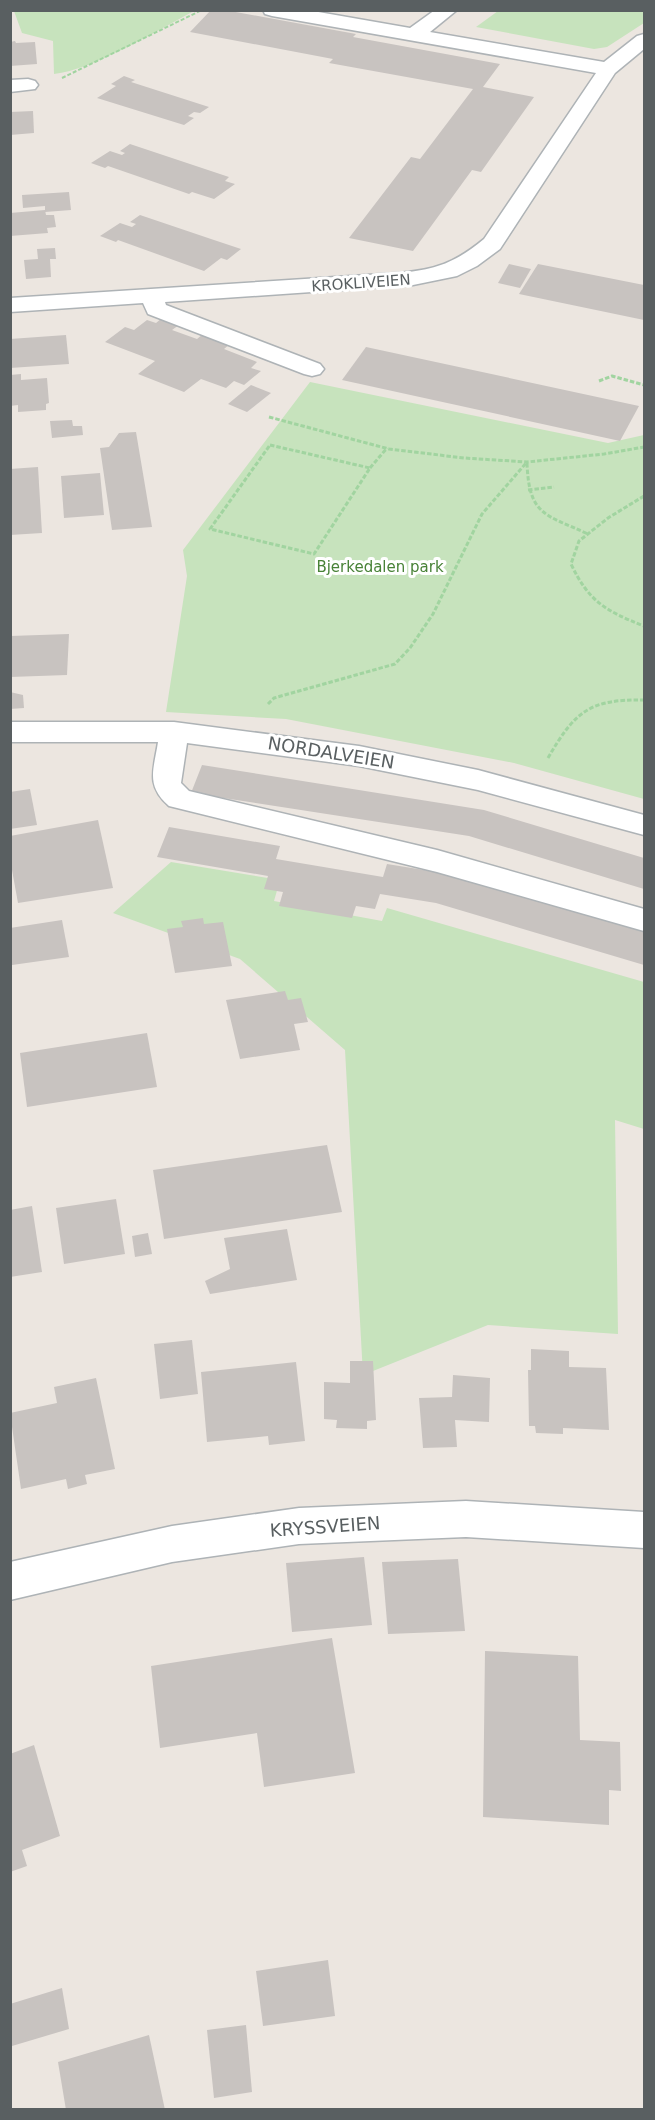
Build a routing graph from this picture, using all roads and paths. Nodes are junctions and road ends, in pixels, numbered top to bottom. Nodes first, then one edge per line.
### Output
1 (202, 10) edge
2 (272, 10) edge
3 (448, 10) edge
4 (413, 35) junction
5 (645, 40) edge
6 (608, 69) junction
7 (20, 85) edge
8 (152, 296) junction
9 (10, 305) edge
10 (312, 369) dead end
11 (599, 381) dead end
12 (645, 385) edge
13 (269, 417) dead end
14 (645, 447) edge
15 (387, 448) junction
16 (527, 462) junction
17 (370, 468) junction
18 (554, 487) dead end
19 (528, 489) junction
20 (645, 496) edge
21 (588, 534) junction
22 (644, 627) edge
23 (645, 700) edge
24 (260, 710) dead end
25 (10, 732) edge
26 (174, 732) junction
27 (544, 765) dead end
28 (645, 825) edge
29 (645, 920) edge
30 (645, 1530) edge
31 (10, 1581) edge

1 - 7 path
2 - 4 street
3 - 4 street
4 - 6 street
5 - 6 street, KROKLIVEIEN
6 - 8 street, KROKLIVEIEN
8 - 9 street, KROKLIVEIEN
8 - 10 street
11 - 12 path
13 - 15 path
14 - 16 path
15 - 16 path
15 - 17 path
16 - 19 path
16 - 24 path
17 - 17 path
18 - 19 path
19 - 21 path
20 - 21 path
21 - 22 path
23 - 27 path
25 - 26 street, NORDALVEIEN
26 - 28 street, NORDALVEIEN
26 - 29 street
30 - 31 street, KRYSSVEIEN

